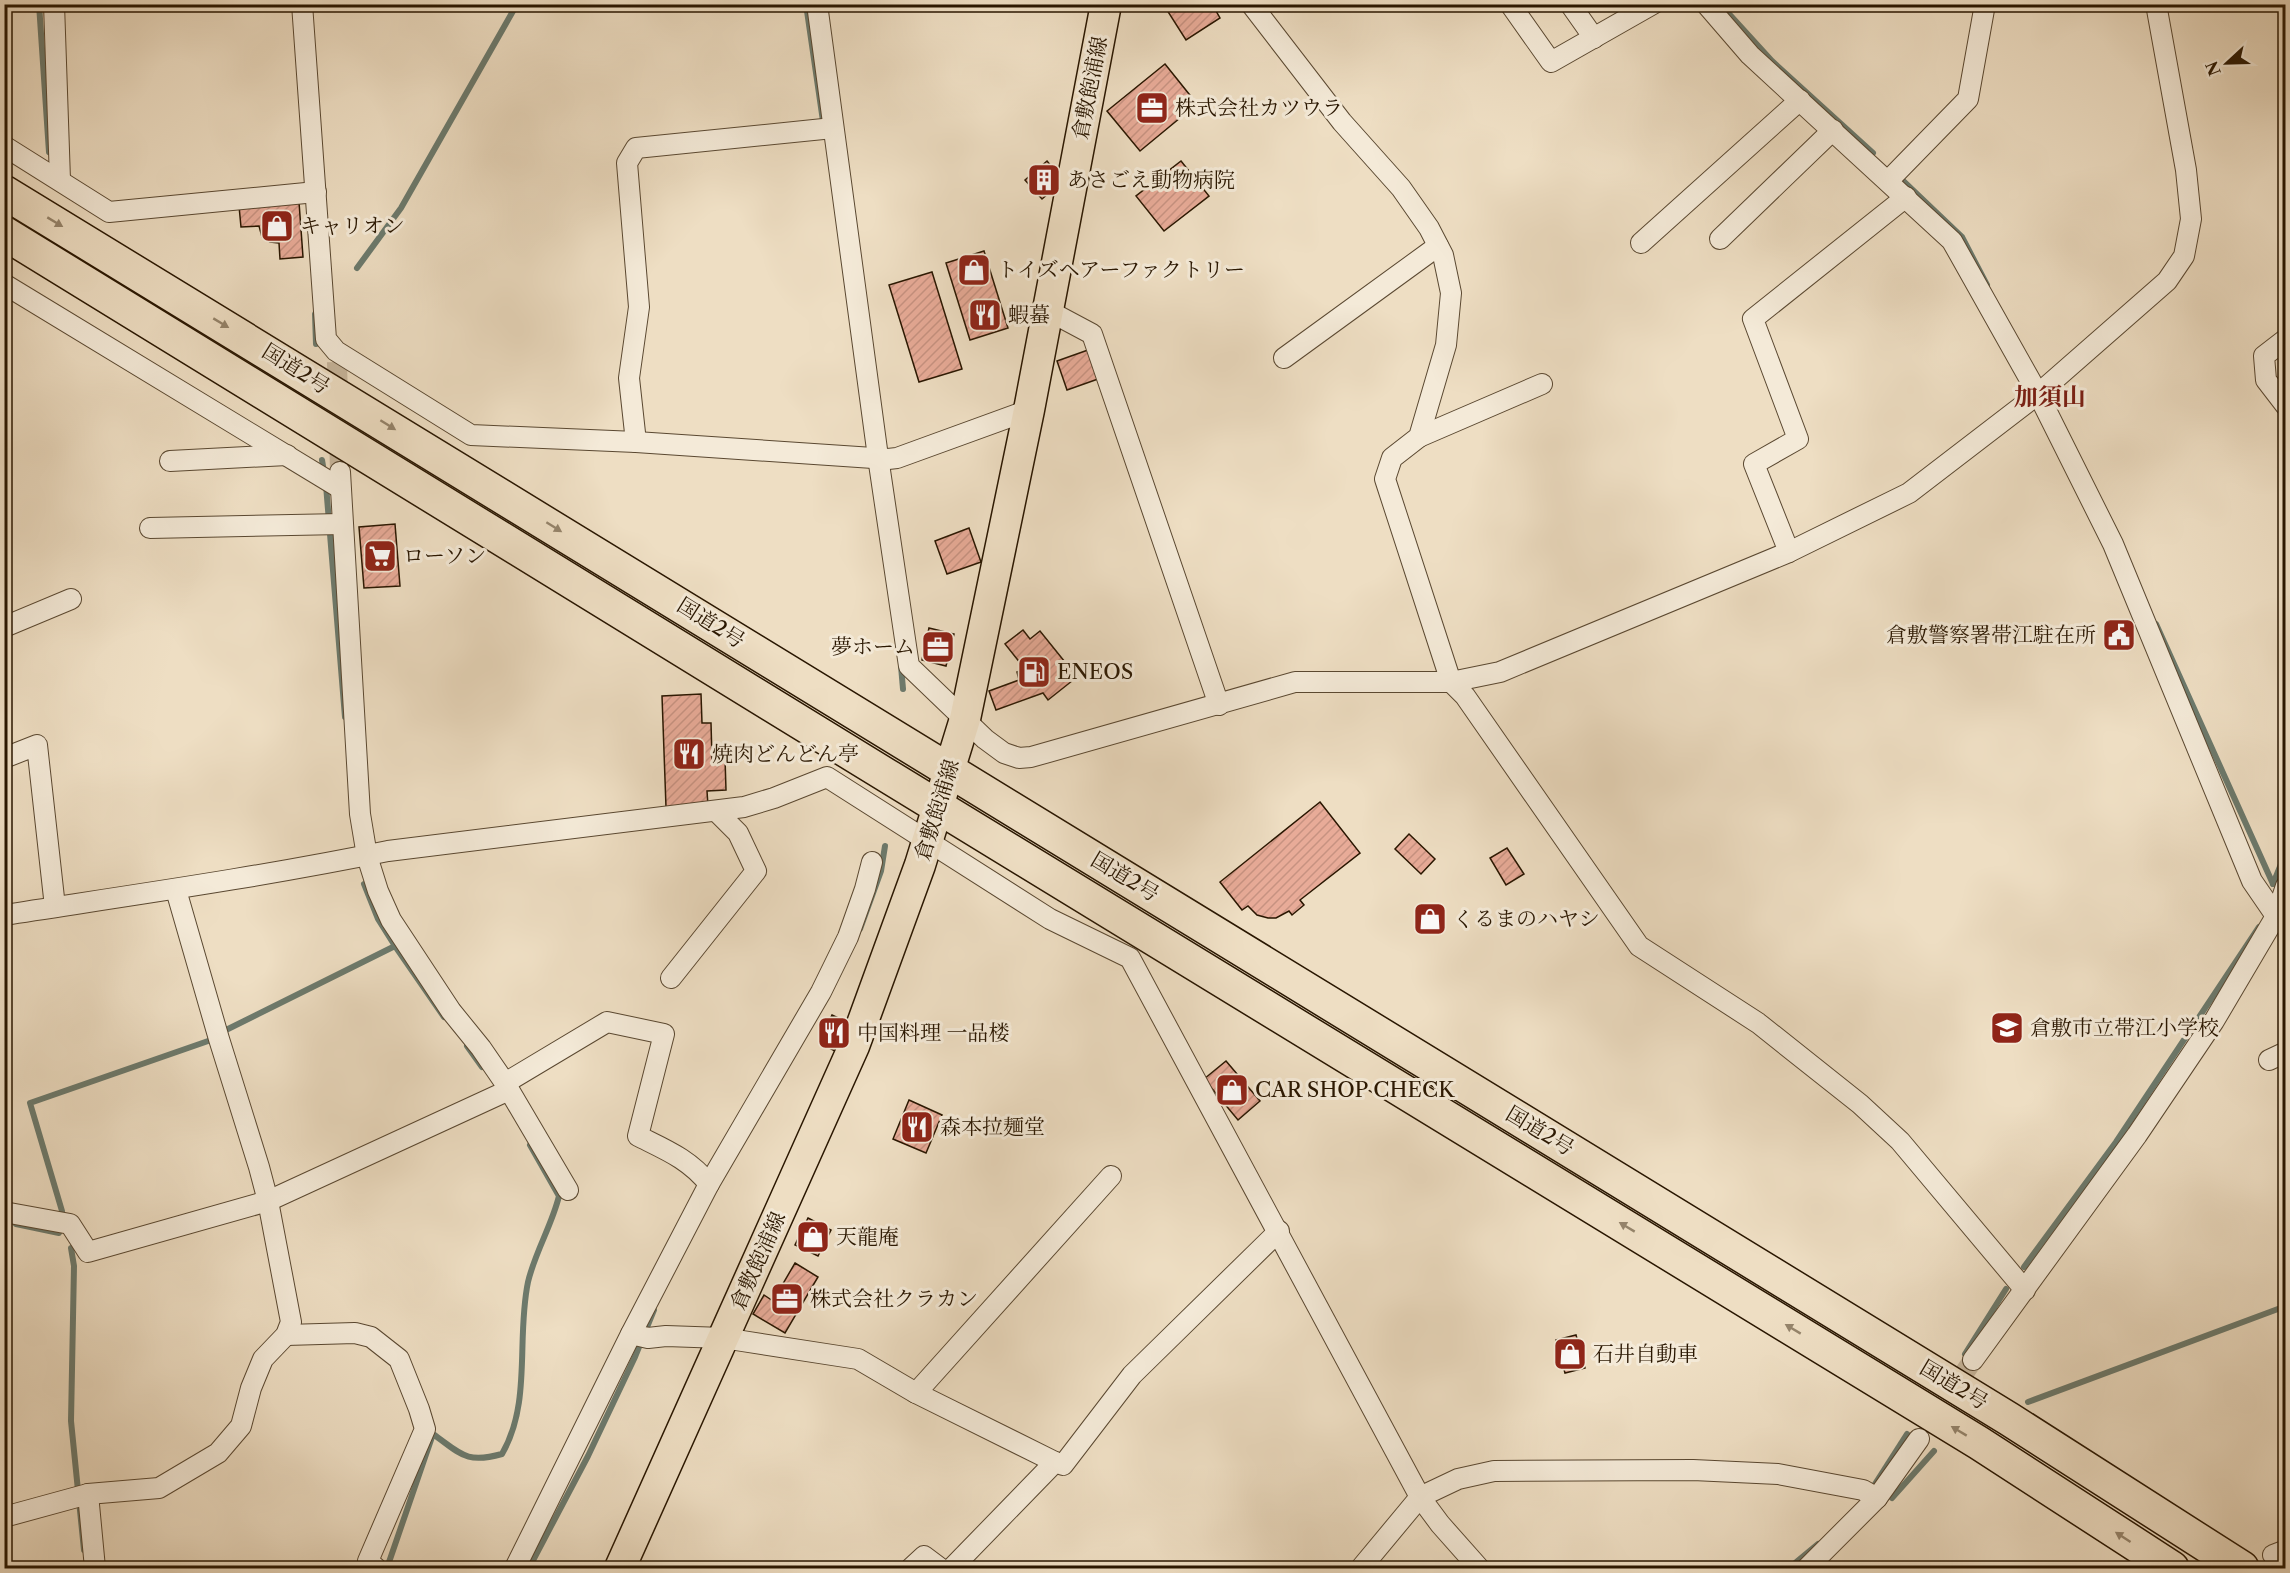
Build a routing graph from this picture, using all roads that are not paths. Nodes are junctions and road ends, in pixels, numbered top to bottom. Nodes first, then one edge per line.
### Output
1 (54, 4) edge
2 (302, 4) edge
3 (817, 4) edge
4 (1107, 4) edge
5 (1251, 4) edge
6 (1510, 4) edge
7 (1570, 4) edge
8 (1653, 4) edge
9 (1706, 4) edge
10 (1985, 4) edge
11 (2156, 4) edge
12 (1628, 10) edge
13 (1594, 38) junction
14 (1800, 100) junction
15 (827, 129) junction
16 (1833, 130) junction
17 (4, 146) edge
18 (60, 180) junction
19 (1888, 181) junction
20 (4, 192) edge
21 (316, 192) junction
22 (1906, 197) junction
23 (4, 233) edge
24 (1720, 239) dead end
25 (1641, 243) dead end
26 (1438, 246) junction
27 (4, 284) edge
28 (1047, 310) junction
29 (2286, 339) edge
30 (1284, 358) dead end
31 (1542, 384) dead end
32 (2038, 394) junction
33 (2286, 406) edge
34 (1029, 410) junction
35 (1419, 437) junction
36 (636, 442) junction
37 (287, 455) junction
38 (872, 457) junction
39 (170, 462) dead end
40 (334, 524) junction
41 (150, 528) dead end
42 (1789, 552) junction
43 (71, 599) dead end
44 (4, 627) edge
45 (1451, 681) junction
46 (1219, 705) junction
47 (965, 719) junction
48 (4, 758) edge
49 (949, 770) junction
50 (938, 807) junction
51 (716, 811) junction
52 (928, 841) junction
53 (367, 856) junction
54 (872, 862) dead end
55 (2286, 886) edge
56 (176, 890) junction
57 (55, 907) junction
58 (2281, 914) edge
59 (4, 915) edge
60 (671, 978) dead end
61 (507, 1086) junction
62 (1111, 1176) dead end
63 (709, 1184) junction
64 (568, 1190) dead end
65 (268, 1201) junction
66 (4, 1212) edge
67 (1279, 1232) junction
68 (2025, 1290) junction
69 (286, 1335) junction
70 (638, 1336) junction
71 (723, 1338) junction
72 (1973, 1360) tunnel mouth
73 (916, 1393) junction
74 (1919, 1439) tunnel mouth
75 (1055, 1462) junction
76 (82, 1496) junction
77 (1420, 1497) junction
78 (1877, 1498) junction
79 (4, 1517) edge
80 (95, 1569) edge
81 (376, 1569) edge
82 (514, 1569) edge
83 (620, 1569) edge
84 (911, 1569) edge
85 (940, 1569) edge
86 (952, 1569) edge
87 (1361, 1569) edge
88 (1479, 1569) edge
89 (1807, 1569) edge
90 (2172, 1569) edge
91 (2242, 1569) edge

1 - 18 street
2 - 21 street
3 - 15 street
4 - 28 main road, 倉敷飽浦線
5 - 26 street
6 - 13 street
7 - 13 street
8 - 12 street
9 - 14 street
10 - 19 street
11 - 32 street
12 - 13 street
14 - 16 street
14 - 25 street
15 - 36 street
15 - 38 street
16 - 19 street
16 - 24 street
17 - 18 street
18 - 21 street
19 - 22 street
20 -> 49 highway, 国道2号
21 - 36 street
22 - 32 street
22 - 42 street
23 - 50 highway, 国道2号
26 - 30 street
26 - 35 street
27 - 37 street
28 - 34 main road, 倉敷飽浦線
28 - 46 street
29 - 33 street
31 - 35 street
32 - 42 street
32 - 58 street
34 - 38 street
34 - 47 main road, 倉敷飽浦線
35 - 45 street
36 - 38 street
37 - 39 street
37 - 40 street
38 - 47 street
40 - 41 street
40 - 53 street
42 - 45 street
43 - 44 street
45 - 46 street
45 - 68 street
46 - 47 street
47 - 49 main road, 倉敷飽浦線
48 - 57 street
49 - 50 main road, 倉敷飽浦線
49 - 91 highway, 国道2号
50 - 52 main road, 倉敷飽浦線
90 -> 50 highway, 国道2号
51 - 52 street
51 - 53 street
51 - 60 street
52 - 67 street
52 - 71 main road, 倉敷飽浦線
53 - 56 street
53 - 61 street
54 - 63 street
55 - 58 street
56 - 57 street
56 - 65 street
57 - 59 street
58 - 68 street
61 - 63 street
61 - 64 street
61 - 65 street
62 - 73 street
63 - 70 street
65 - 66 street
65 - 69 street
67 - 75 street
67 - 77 street
68 - 72 street
69 - 76 street
69 - 81 street
70 - 71 street
70 - 82 street
71 - 73 street
71 - 83 main road, 倉敷飽浦線
73 - 75 street
74 - 78 street
75 - 86 street
76 - 79 street
76 - 80 street
77 - 78 street
77 - 87 street
77 - 88 street
78 - 89 street
84 - 85 street

